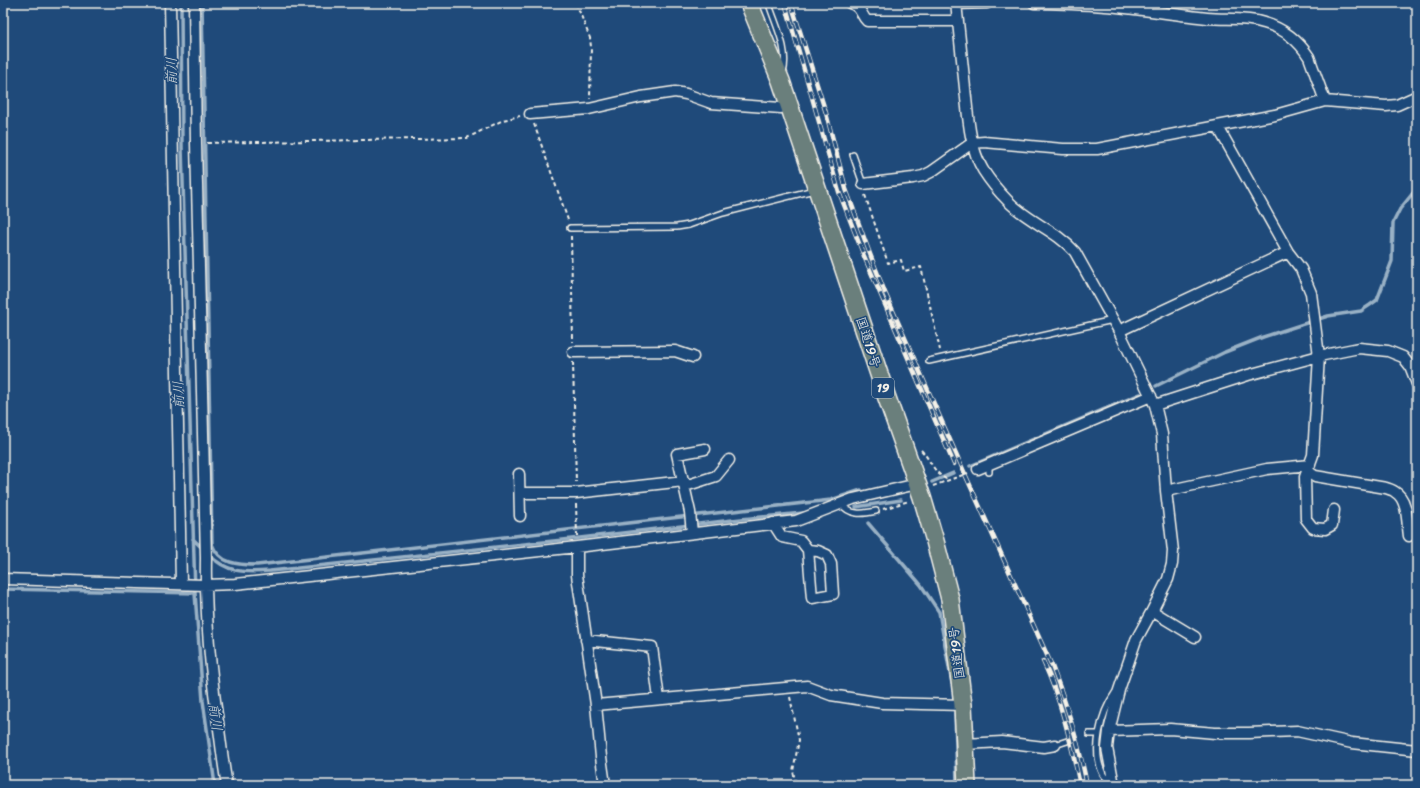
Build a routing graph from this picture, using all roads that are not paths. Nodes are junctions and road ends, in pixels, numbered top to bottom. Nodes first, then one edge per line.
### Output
1 (170, 3) edge
2 (194, 3) edge
3 (749, 3) edge
4 (772, 3) edge
5 (850, 3) edge
6 (956, 3) edge
7 (987, 3) edge
8 (1034, 3) edge
9 (958, 20) junction
10 (781, 81) junction
11 (1417, 96) edge
12 (1325, 101) junction
13 (789, 106) junction
14 (530, 114) road end
15 (1218, 127) junction
16 (972, 143) junction
17 (853, 155) dead end
18 (863, 184) joint
19 (817, 189) junction
20 (570, 228) road end
21 (1288, 252) junction
22 (1112, 320) junction
23 (1119, 331) junction
24 (573, 352) road end
25 (1319, 356) junction
26 (693, 357) dead end
27 (929, 361) dead end
28 (1417, 384) edge
29 (1153, 400) junction
30 (705, 449) dead end
31 (729, 460) dead end
32 (1309, 468) junction
33 (978, 469) road end
34 (520, 474) dead end
35 (684, 483) junction
36 (923, 486) junction
37 (1166, 491) junction
38 (520, 493) junction
39 (841, 503) junction
40 (1334, 510) dead end
41 (876, 511) road end
42 (520, 516) dead end
43 (773, 523) junction
44 (692, 533) junction
45 (1408, 536) dead end
46 (577, 547) junction
47 (808, 550) junction
48 (3, 579) edge
49 (184, 584) junction
50 (203, 584) junction
51 (1152, 611) junction
52 (1196, 637) dead end
53 (586, 640) junction
54 (659, 699) junction
55 (596, 705) junction
56 (962, 705) junction
57 (1104, 732) junction
58 (1090, 734) dead end
59 (1067, 741) dead end
60 (965, 744) junction
61 (1055, 745) joint
62 (1417, 750) edge
63 (227, 785) edge
64 (605, 785) edge
65 (967, 785) edge
66 (1114, 785) edge

1 - 49 street
2 - 50 street
3 - 10 highway, 国道19号 / 19
4 - 10 lane
5 - 9 street
6 - 7 street
6 - 9 street
8 - 12 street
9 - 16 street
10 - 13 highway, 国道19号 / 19
11 - 12 street
12 - 15 street
13 - 14 street
13 - 19 highway, 国道19号 / 19
15 - 16 street
15 - 21 street
16 - 18 street
16 - 22 street
17 - 18 lane
19 - 20 lane
19 - 36 highway, 国道19号 / 19
21 - 23 street
21 - 25 street
22 - 23 street
22 - 27 lane
23 - 29 street
24 - 26 street
25 - 28 street
25 - 29 street
25 - 32 street
29 - 33 street
29 - 37 street
30 - 35 street
31 - 35 street
32 - 37 street
32 - 40 street
32 - 45 street
34 - 38 street
35 - 38 street
35 - 44 street
36 - 39 street
36 - 56 highway, 国道19号 / 19
37 - 51 street
38 - 42 street
39 - 41 lane
39 - 43 street
43 - 44 street
43 - 47 street
44 - 46 street
46 - 50 street
46 - 53 street
47 - 47 street
48 - 49 street
49 - 50 street
50 - 63 street
51 - 52 street
51 - 57 street
53 - 54 street
53 - 55 street
54 - 55 street
54 - 56 street
55 - 64 street
56 - 60 highway, 国道19号 / 19
57 - 58 lane
57 - 62 street
57 - 66 street
59 - 61 lane
60 - 61 street
60 - 65 highway, 国道19号 / 19

